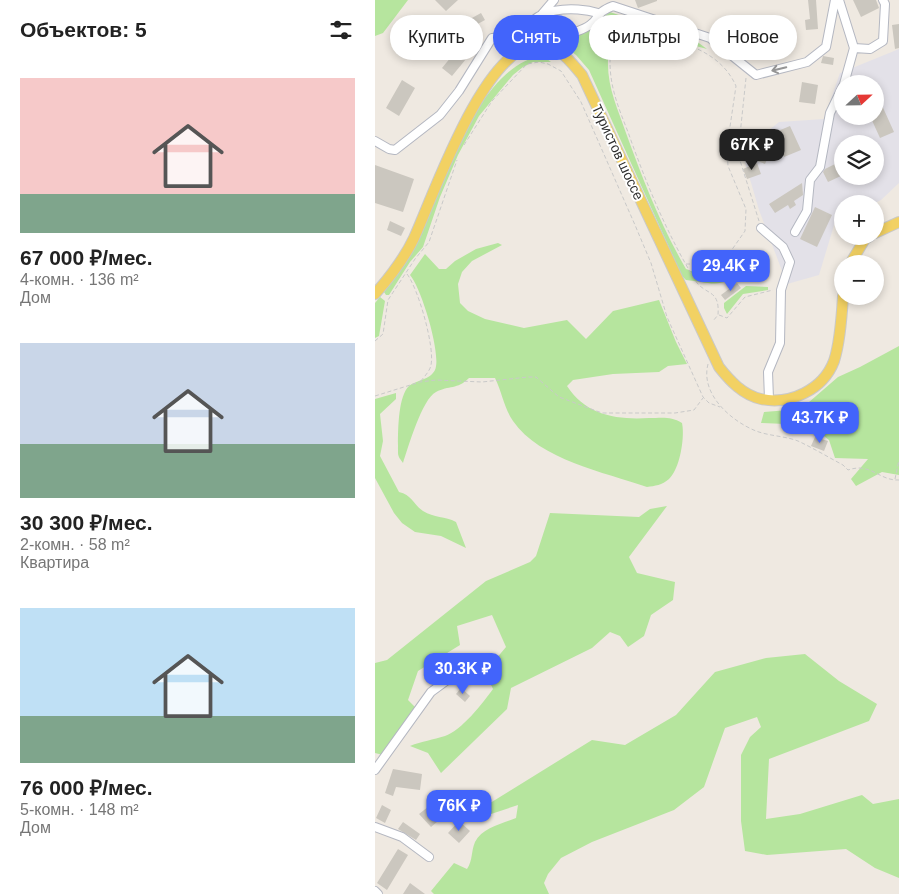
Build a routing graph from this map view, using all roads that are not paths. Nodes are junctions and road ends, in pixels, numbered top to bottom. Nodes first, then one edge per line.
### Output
1 (554, 0) edge
2 (835, 0) edge
3 (839, 0) edge
4 (883, 0) edge
5 (610, 3) edge
6 (600, 12) junction
7 (542, 14) joint
8 (579, 30) edge
9 (493, 38) edge
10 (854, 48) junction
11 (509, 60) edge
12 (570, 60) edge
13 (846, 75) edge
14 (834, 104) edge
15 (375, 141) edge
16 (899, 222) edge
17 (761, 228) road end
18 (884, 229) edge
19 (795, 232) dead end
20 (375, 294) edge
21 (842, 305) edge
22 (769, 399) junction
23 (467, 679) dead end
24 (375, 770) edge
25 (375, 827) edge
26 (429, 857) dead end
27 (375, 891) edge
28 (378, 894) edge

1 - 7 street
2 -> 5 street
3 - 10 street
4 - 10 street
5 - 6 street
6 - 7 street
6 - 8 street
9 - 15 street
10 - 13 street
11 - 20 main road
12 - 22 main road, Туристов шоссе
14 - 19 street
16 - 18 main road
17 - 22 street
21 - 22 main road, Туристов шоссе
23 - 24 street
25 - 26 street
27 - 28 street

